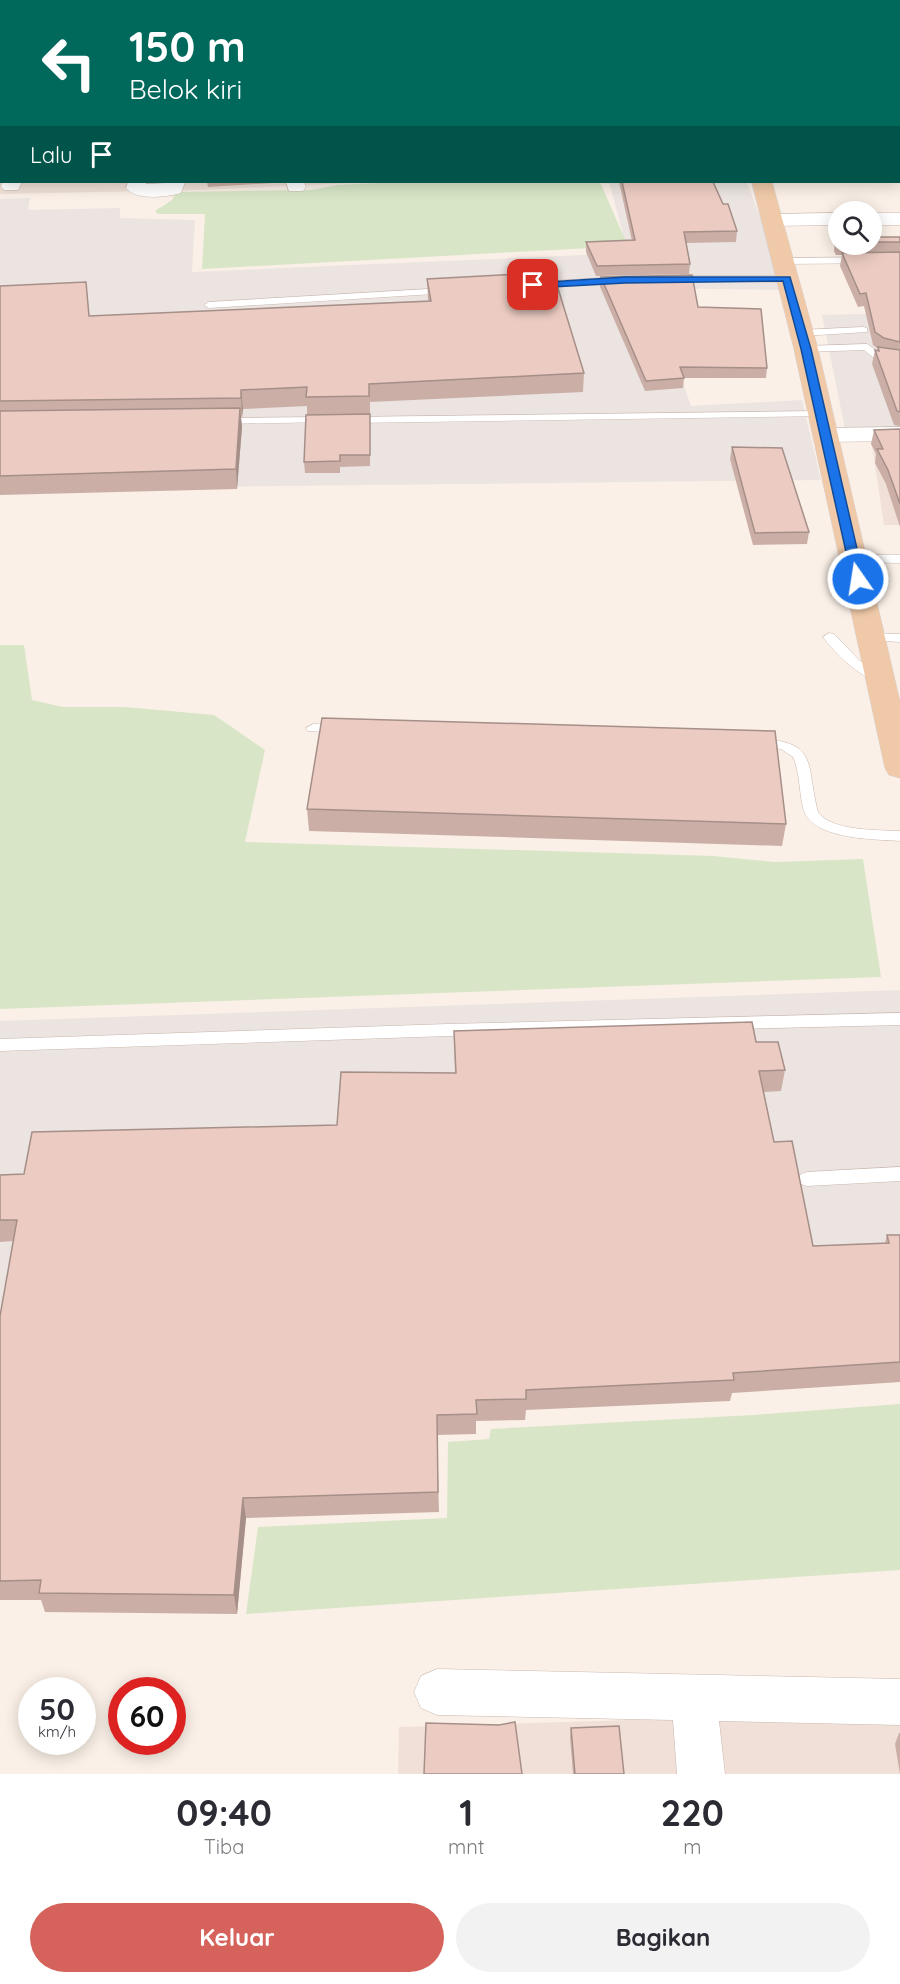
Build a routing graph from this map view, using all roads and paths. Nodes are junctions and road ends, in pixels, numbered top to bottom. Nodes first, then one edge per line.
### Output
1 (137, 183) edge
2 (175, 183) edge
3 (762, 183) edge
4 (828, 219) edge
5 (882, 219) edge
6 (900, 219) edge
7 (772, 220) junction
8 (900, 260) edge
9 (784, 270) junction
10 (658, 279) edge
11 (636, 280) edge
12 (530, 286) edge
13 (459, 290) edge
14 (209, 305) dead end
15 (804, 341) junction
16 (867, 347) junction
17 (900, 359) edge
18 (212, 422) edge
19 (823, 425) junction
20 (900, 434) edge
21 (900, 558) edge
22 (853, 559) junction
23 (828, 637) dead end
24 (872, 637) junction
25 (900, 638) edge
26 (880, 677) junction
27 (313, 728) dead end
28 (359, 730) edge
29 (743, 742) edge
30 (900, 768) edge
31 (900, 836) edge
32 (900, 1019) edge
33 (0, 1045) edge
34 (900, 1174) edge
35 (807, 1179) dead end
36 (437, 1692) dead end
37 (694, 1697) junction
38 (900, 1702) edge
39 (701, 1774) edge

1 - 2 street
3 - 7 main road
4 - 7 street
5 - 6 street
7 - 9 main road
8 - 9 lane
9 - 10 lane
9 - 15 main road
11 - 12 lane
13 - 14 lane
15 - 16 lane
15 - 16 lane
15 - 19 main road
16 - 17 lane
18 - 19 lane
19 - 20 street
19 - 22 main road
21 - 22 lane
22 - 24 main road
23 - 26 lane
24 - 25 lane
24 - 26 main road
26 - 30 main road
27 - 28 lane
29 - 31 lane
32 - 33 lane
34 - 35 lane
36 - 37 street
37 - 38 street
37 - 39 street

